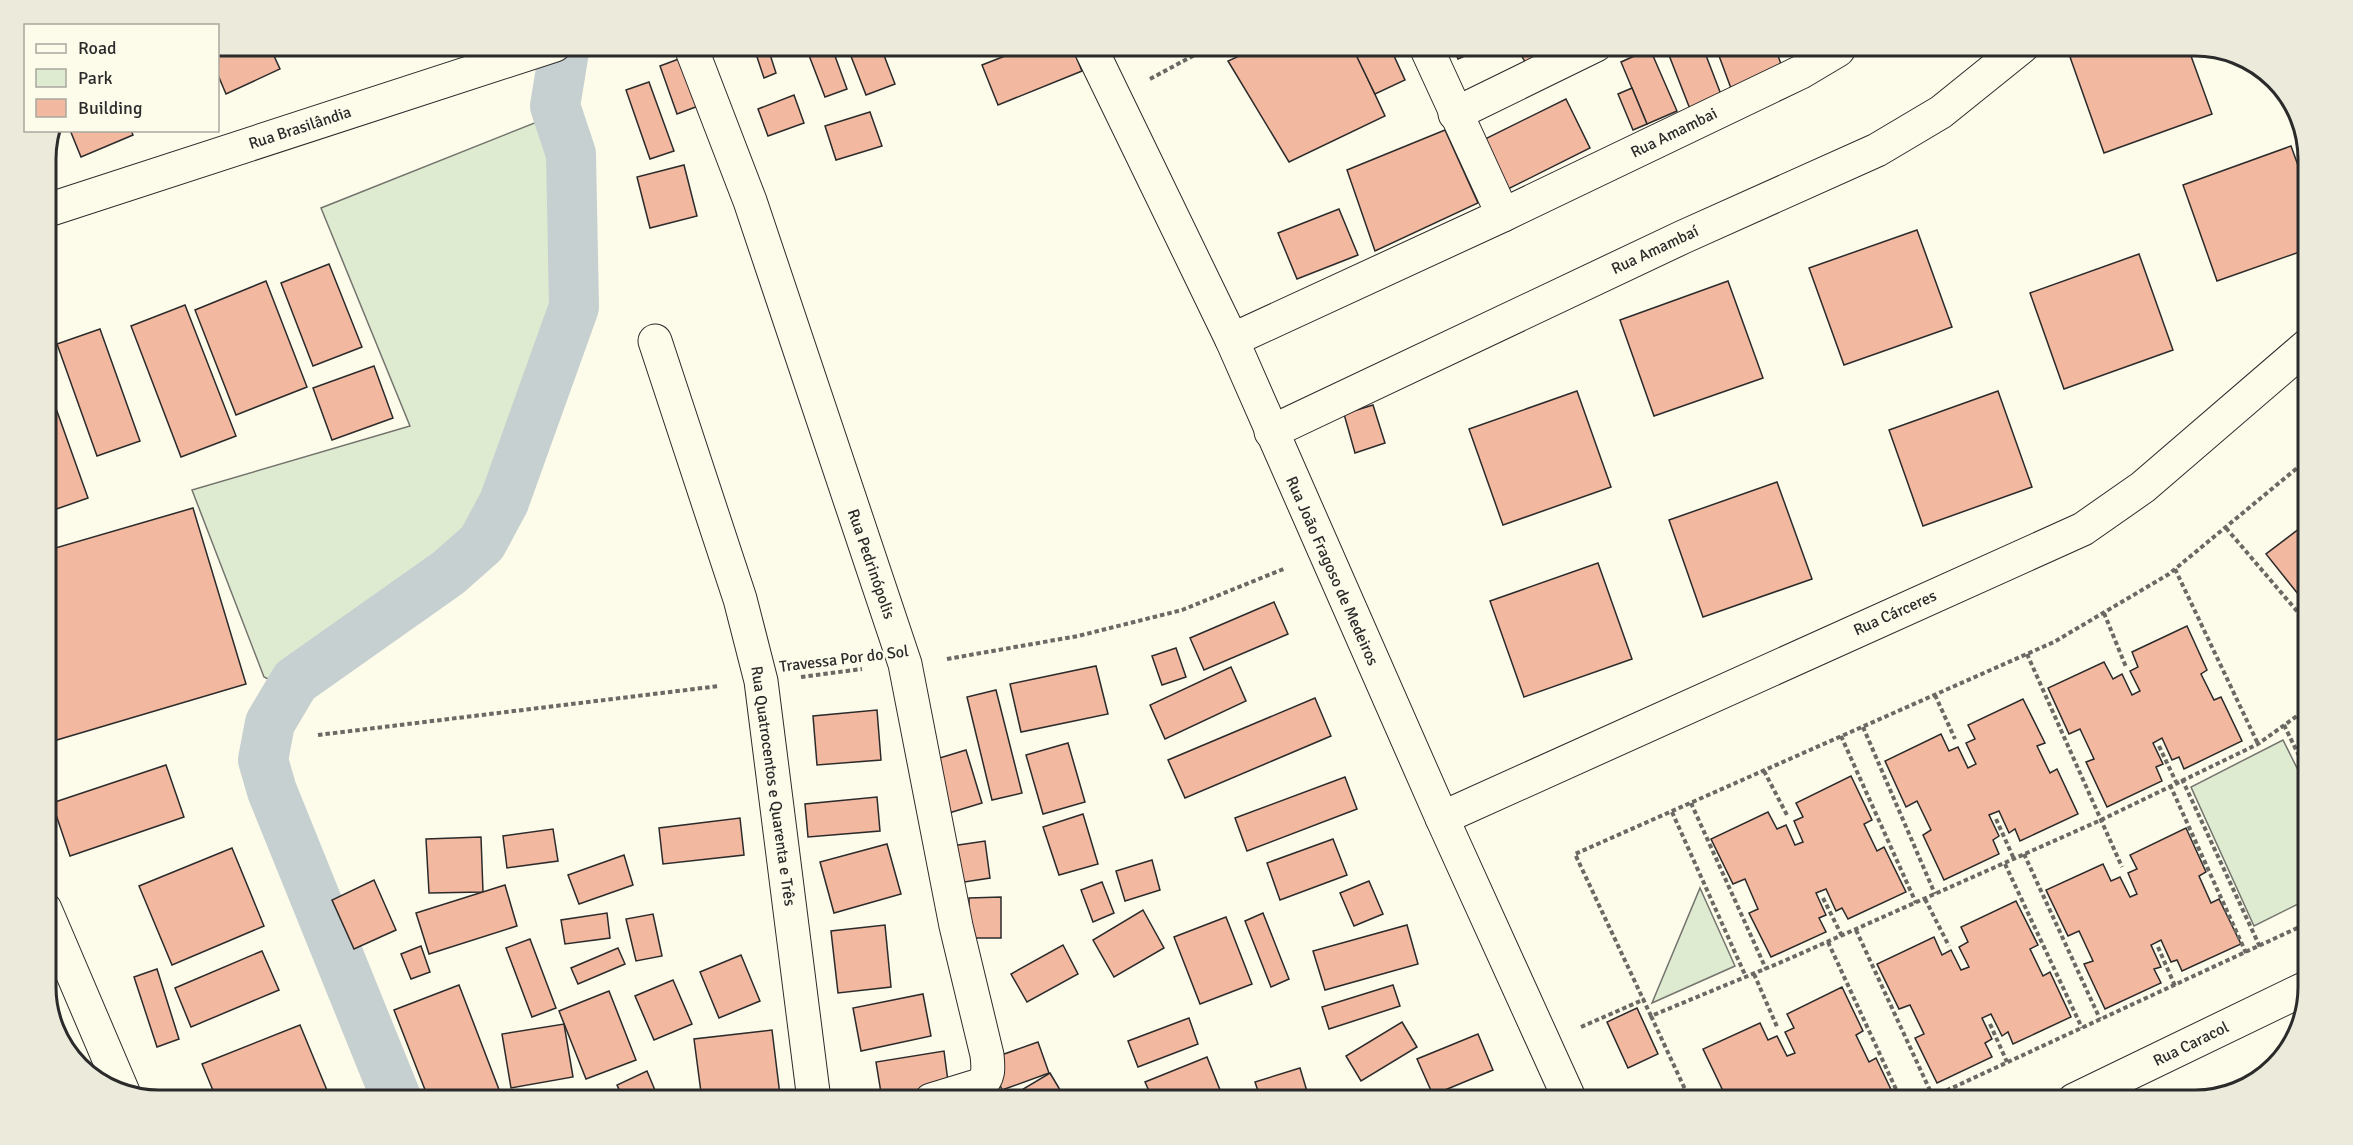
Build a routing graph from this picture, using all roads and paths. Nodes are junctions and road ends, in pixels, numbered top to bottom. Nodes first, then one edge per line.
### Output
1 (520, 56) edge
2 (694, 56) edge
3 (1094, 56) edge
4 (1192, 56) edge
5 (1430, 56) edge
6 (1574, 56) edge
7 (1828, 56) edge
8 (2011, 56) edge
9 (1114, 98) junction
10 (1455, 114) junction
11 (56, 207) edge
12 (1503, 215) junction
13 (1232, 340) junction
14 (655, 341) dead end
15 (2297, 354) edge
16 (1270, 432) junction
17 (2297, 468) edge
18 (2226, 528) junction
19 (1324, 552) junction
20 (2175, 569) junction
21 (2298, 612) edge
22 (2104, 613) junction
23 (2027, 654) junction
24 (905, 664) junction
25 (2126, 667) dead end
26 (761, 681) junction
27 (1935, 695) junction
28 (2298, 715) edge
29 (2284, 725) junction
30 (1863, 727) junction
31 (318, 735) dead end
32 (1841, 736) junction
33 (1955, 739) dead end
34 (2258, 744) junction
35 (2159, 746) dead end
36 (2295, 748) junction
37 (2298, 752) edge
38 (2298, 753) edge
39 (1764, 771) junction
40 (2182, 779) junction
41 (2176, 782) junction
42 (2170, 786) junction
43 (1691, 803) junction
44 (1672, 812) junction
45 (1788, 817) dead end
46 (1442, 818) junction
47 (1996, 819) dead end
48 (2101, 820) junction
49 (2024, 854) junction
50 (2014, 859) junction
51 (2005, 864) junction
52 (2122, 867) dead end
53 (1935, 894) junction
54 (1823, 898) dead end
55 (1925, 899) junction
56 (1916, 903) junction
57 (2298, 928) edge
58 (1857, 930) junction
59 (56, 935) edge
60 (1842, 936) junction
61 (1828, 942) junction
62 (1949, 946) dead end
63 (2158, 946) dead end
64 (2260, 947) junction
65 (2246, 953) junction
66 (1766, 969) junction
67 (1754, 974) junction
68 (1746, 977) junction
69 (2175, 986) junction
70 (2297, 992) edge
71 (1645, 999) junction
72 (1651, 1016) junction
73 (2100, 1019) junction
74 (1990, 1024) dead end
75 (2082, 1028) junction
76 (1778, 1029) dead end
77 (1544, 1043) junction
78 (2007, 1062) junction
79 (118, 1081) edge
80 (813, 1090) edge
81 (969, 1090) edge
82 (1565, 1090) edge
83 (1685, 1090) edge
84 (1896, 1090) edge
85 (1930, 1090) edge
86 (1948, 1090) edge
87 (2095, 1090) edge

1 - 11 street, Rua Brasilândia
2 - 24 street, Rua Pedrinópolis
3 - 9 street, Rua João Fragoso de Medeiros
4 - 9 path
5 - 10 street
6 - 10 street
7 - 12 street, Rua Amambai
8 - 16 street, Rua Amambaí
9 - 13 street, Rua João Fragoso de Medeiros
10 - 12 street
12 - 13 street, Rua Amambai
13 - 16 street, Rua João Fragoso de Medeiros
14 - 26 street, Rua Quatrocentos e Quarenta e Três
15 - 46 street, Rua Cárceres
16 - 19 street, Rua João Fragoso de Medeiros
17 - 18 path
18 - 20 path
18 - 21 path
19 - 24 path, Travessa Por do Sol
19 - 46 street, Rua João Fragoso de Medeiros
20 - 22 path
20 - 34 path
22 - 23 path
22 - 25 path
23 - 27 path
23 - 48 path
24 - 26 path, Travessa Por do Sol
24 - 81 street, Rua Pedrinópolis
26 - 31 path, Travessa Por do Sol
26 - 80 street, Rua Quatrocentos e Quarenta e Três
27 - 30 path
27 - 33 path
28 - 29 path
29 - 34 path
29 - 36 path
30 - 32 path
30 - 53 path
32 - 39 path
32 - 56 path
34 - 40 path
35 - 41 path
36 - 37 path
36 - 38 path
39 - 43 path
39 - 45 path
40 - 41 path
40 - 64 path
41 - 42 path
42 - 48 path
42 - 65 path
43 - 44 path
43 - 66 path
44 - 68 path
44 - 71 path
46 - 77 street, Rua João Fragoso de Medeiros
47 - 50 path
48 - 49 path
48 - 52 path
49 - 50 path
49 - 73 path
50 - 51 path
51 - 53 path
51 - 75 path
53 - 55 path
54 - 60 path
55 - 56 path
55 - 62 path
56 - 58 path
57 - 64 path
58 - 60 path
58 - 85 path
59 - 79 street
60 - 61 path
61 - 66 path
61 - 84 path
63 - 69 path
64 - 65 path
65 - 69 path
66 - 67 path
67 - 68 path
67 - 76 path
68 - 72 path
69 - 73 path
70 - 87 street, Rua Caracol
71 - 72 path
71 - 77 path
72 - 83 path
73 - 75 path
74 - 78 path
75 - 78 path
77 - 82 street, Rua João Fragoso de Medeiros
78 - 86 path

